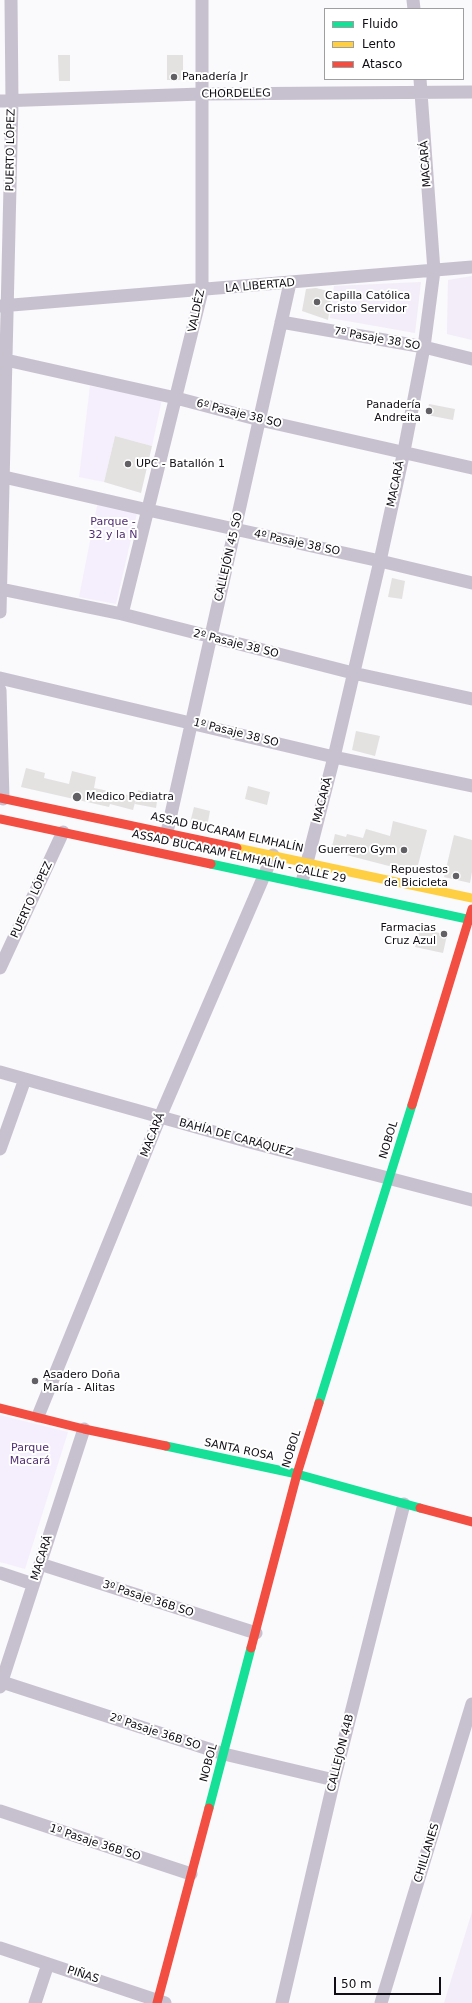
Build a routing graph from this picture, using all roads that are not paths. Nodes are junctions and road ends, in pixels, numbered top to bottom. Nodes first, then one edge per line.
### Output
1 (11, 0) edge
2 (202, 0) edge
3 (420, 80) edge
4 (421, 92) junction
5 (472, 92) edge
6 (201, 94) junction
7 (6, 102) edge
8 (472, 268) edge
9 (434, 270) junction
10 (290, 283) junction
11 (202, 291) junction
12 (4, 306) edge
13 (282, 322) junction
14 (424, 348) junction
15 (472, 358) edge
16 (6, 360) junction
17 (176, 398) junction
18 (3, 400) edge
19 (260, 420) junction
20 (404, 451) junction
21 (472, 468) edge
22 (2, 476) edge
23 (148, 510) junction
24 (235, 529) junction
25 (1, 550) edge
26 (380, 560) junction
27 (472, 583) edge
28 (1, 589) edge
29 (0, 612) edge
30 (122, 614) junction
31 (211, 638) junction
32 (353, 673) junction
33 (0, 678) edge
34 (0, 690) edge
35 (472, 698) edge
36 (0, 701) edge
37 (192, 722) junction
38 (334, 757) junction
39 (472, 786) edge
40 (2, 798) edge
41 (0, 819) edge
42 (63, 832) junction
43 (168, 832) junction
44 (272, 855) junction
45 (307, 862) junction
46 (264, 875) junction
47 (302, 882) junction
48 (472, 898) edge
49 (472, 910) edge
50 (470, 920) edge
51 (0, 968) edge
52 (0, 1072) edge
53 (25, 1079) junction
54 (160, 1117) junction
55 (0, 1149) edge
56 (390, 1178) junction
57 (472, 1200) edge
58 (0, 1408) edge
59 (38, 1416) junction
60 (84, 1429) junction
61 (297, 1474) junction
62 (404, 1504) junction
63 (472, 1522) edge
64 (40, 1564) junction
65 (0, 1573) edge
66 (34, 1584) junction
67 (256, 1633) junction
68 (1, 1684) edge
69 (472, 1704) edge
70 (224, 1754) junction
71 (334, 1780) junction
72 (0, 1811) edge
73 (191, 1874) junction
74 (0, 1948) edge
75 (48, 1964) junction
76 (161, 2002) edge
77 (35, 2003) edge
78 (282, 2003) edge
79 (381, 2003) edge

1 - 7 street, PUERTO LÓPEZ
2 - 6 street, VALDÉZ
3 - 4 street, MACARÁ
4 - 5 street, CHORDELEG
4 - 6 street, CHORDELEG
4 - 9 street, MACARÁ
6 - 7 street, CHORDELEG
6 - 11 street, VALDÉZ
7 - 12 street, PUERTO LÓPEZ
8 - 9 street, LA LIBERTAD
9 - 10 street, LA LIBERTAD
9 - 14 street, MACARÁ
10 - 11 street, LA LIBERTAD
10 - 13 street, CALLEJÓN 45 SO
11 - 12 street, LA LIBERTAD
11 - 17 street, VALDÉZ
12 - 16 street, PUERTO LÓPEZ
13 - 14 street, 7º Pasaje 38 SO
13 - 19 street, CALLEJÓN 45 SO
14 - 15 street, 7º Pasaje 38 SO
14 - 20 street, MACARÁ
16 - 17 street, 6º Pasaje 38 SO
16 - 18 street, PUERTO LÓPEZ
17 - 19 street, 6º Pasaje 38 SO
17 - 23 street, VALDÉZ
18 - 22 street, PUERTO LÓPEZ
19 - 20 street, 6º Pasaje 38 SO
19 - 24 street, CALLEJÓN 45 SO
20 - 21 street, 6º Pasaje 38 SO
20 - 26 street, MACARÁ
22 - 23 street, 4º Pasaje 38 SO
22 - 25 street, PUERTO LÓPEZ
23 - 24 street, 4º Pasaje 38 SO
23 - 30 street, VALDÉZ
24 - 26 street, 4º Pasaje 38 SO
24 - 31 street, CALLEJÓN 45 SO
25 - 28 street, PUERTO LÓPEZ
26 - 27 street, 4º Pasaje 38 SO
26 - 32 street, MACARÁ
28 - 29 street, PUERTO LÓPEZ
28 - 30 street, 2º Pasaje 38 SO
30 - 31 street, 2º Pasaje 38 SO
31 - 32 street, 2º Pasaje 38 SO
31 - 37 street, CALLEJÓN 45 SO
32 - 35 street, 2º Pasaje 38 SO
32 - 38 street, MACARÁ
33 - 37 street, 1º Pasaje 38 SO
34 - 36 street
36 - 40 street
37 - 38 street, 1º Pasaje 38 SO
37 - 43 street, CALLEJÓN 45 SO
38 - 39 street, 1º Pasaje 38 SO
38 - 45 street, MACARÁ
40 - 43 street, ASSAD BUCARAM ELMHALÍN
41 - 42 street, ASSAD BUCARAM ELMHALÍN - CALLE 29
42 - 46 street, ASSAD BUCARAM ELMHALÍN - CALLE 29
42 - 51 street, PUERTO LÓPEZ
43 - 44 street, ASSAD BUCARAM ELMHALÍN
44 - 45 street, ASSAD BUCARAM ELMHALÍN
44 - 46 street, MACARÁ
45 - 47 street, MACARÁ
45 - 48 street, ASSAD BUCARAM ELMHALÍN
46 - 47 street, ASSAD BUCARAM ELMHALÍN - CALLE 29
46 - 54 street, MACARÁ
47 - 50 street, ASSAD BUCARAM ELMHALÍN - CALLE 29
49 - 50 street, NOBOL
50 - 56 street, NOBOL
52 - 53 street, BAHÍA DE CARÁQUEZ
53 - 54 street, BAHÍA DE CARÁQUEZ
53 - 55 street
54 - 56 street, BAHÍA DE CARÁQUEZ
54 - 59 street, MACARÁ
56 - 57 street, BAHÍA DE CARÁQUEZ
56 - 61 street, NOBOL
58 - 59 street, SANTA ROSA
59 - 60 street, SANTA ROSA
60 - 61 street, SANTA ROSA
60 - 64 street, MACARÁ
61 - 62 street, SANTA ROSA
61 - 67 street, NOBOL
62 - 63 street, SANTA ROSA
62 - 71 street, CALLEJÓN 44B
64 - 66 street, MACARÁ
64 - 67 street, 3º Pasaje 36B SO
65 - 66 street
66 - 68 street, MACARÁ
67 - 70 street, NOBOL
68 - 70 street, 2º Pasaje 36B SO
69 - 79 street, CHILLANES
70 - 71 street, 2º Pasaje 36B SO
70 - 73 street, NOBOL
71 - 78 street, CALLEJÓN 44B
72 - 73 street, 1º Pasaje 36B SO
73 - 76 street, NOBOL
74 - 75 street, PIÑAS
75 - 76 street, PIÑAS
75 - 77 street

